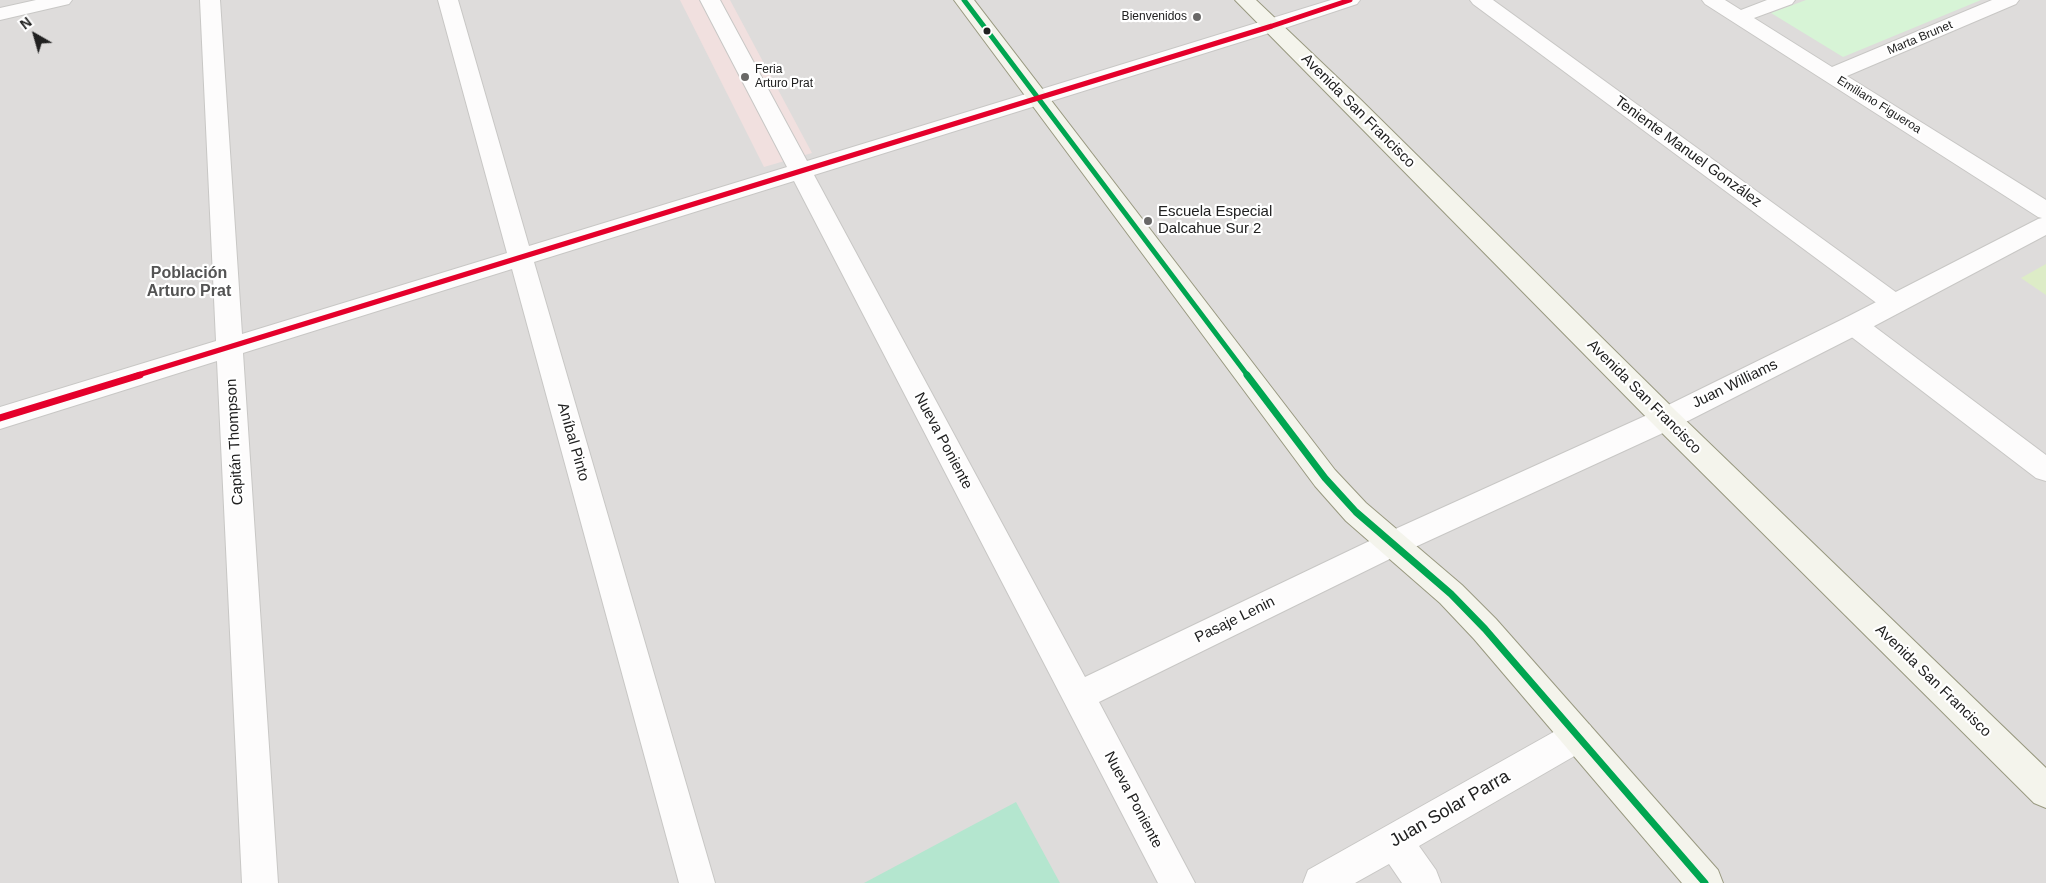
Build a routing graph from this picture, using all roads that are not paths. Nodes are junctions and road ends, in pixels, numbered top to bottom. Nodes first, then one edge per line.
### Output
1 (62, 0) edge
2 (210, 0) edge
3 (448, 0) edge
4 (710, 0) edge
5 (964, 0) edge
6 (1245, 0) edge
7 (1350, 0) edge
8 (1480, 0) edge
9 (1712, 0) edge
10 (1785, 0) edge
11 (2009, 0) edge
12 (0, 14) edge
13 (1739, 17) junction
14 (1272, 26) junction
15 (1831, 75) junction
16 (1038, 98) junction
17 (800, 171) junction
18 (2046, 211) edge
19 (2046, 225) edge
20 (520, 257) junction
21 (1895, 304) junction
22 (1854, 325) junction
23 (229, 347) junction
24 (0, 418) edge
25 (1666, 419) junction
26 (2046, 470) edge
27 (1392, 544) junction
28 (1078, 696) junction
29 (1578, 736) junction
30 (2046, 791) edge
31 (1394, 841) junction
32 (260, 883) edge
33 (697, 883) edge
34 (1177, 883) edge
35 (1321, 883) edge
36 (1423, 883) edge
37 (1705, 883) edge

1 - 12 street
2 - 23 street, Capitán Thompson
3 - 20 street, Aníbal Pinto
4 - 17 street, Nueva Poniente
5 - 16 main road
6 - 14 main road, Avenida San Francisco
7 - 14 street
8 - 21 street, Teniente Manuel González
9 - 13 street, Emiliano Figueroa
10 - 13 street
11 - 15 street, Marta Brunet
13 - 15 street, Emiliano Figueroa
14 - 16 street
14 - 25 main road, Avenida San Francisco
15 - 18 street, Emiliano Figueroa
16 - 17 street
16 - 27 main road
17 - 20 street
17 - 28 street, Nueva Poniente
19 - 21 street, Juan Williams
20 - 23 street
20 - 33 street, Aníbal Pinto
21 - 22 street, Juan Williams
22 - 25 street, Juan Williams
22 - 26 street
23 - 24 street
23 - 32 street, Capitán Thompson
25 - 27 street, Juan Williams
25 - 30 main road, Avenida San Francisco
27 - 28 street, Pasaje Lenin
27 - 29 main road
28 - 34 street, Nueva Poniente
29 - 31 street, Juan Solar Parra
29 - 37 main road
31 - 35 street, Juan Solar Parra
31 - 36 street

